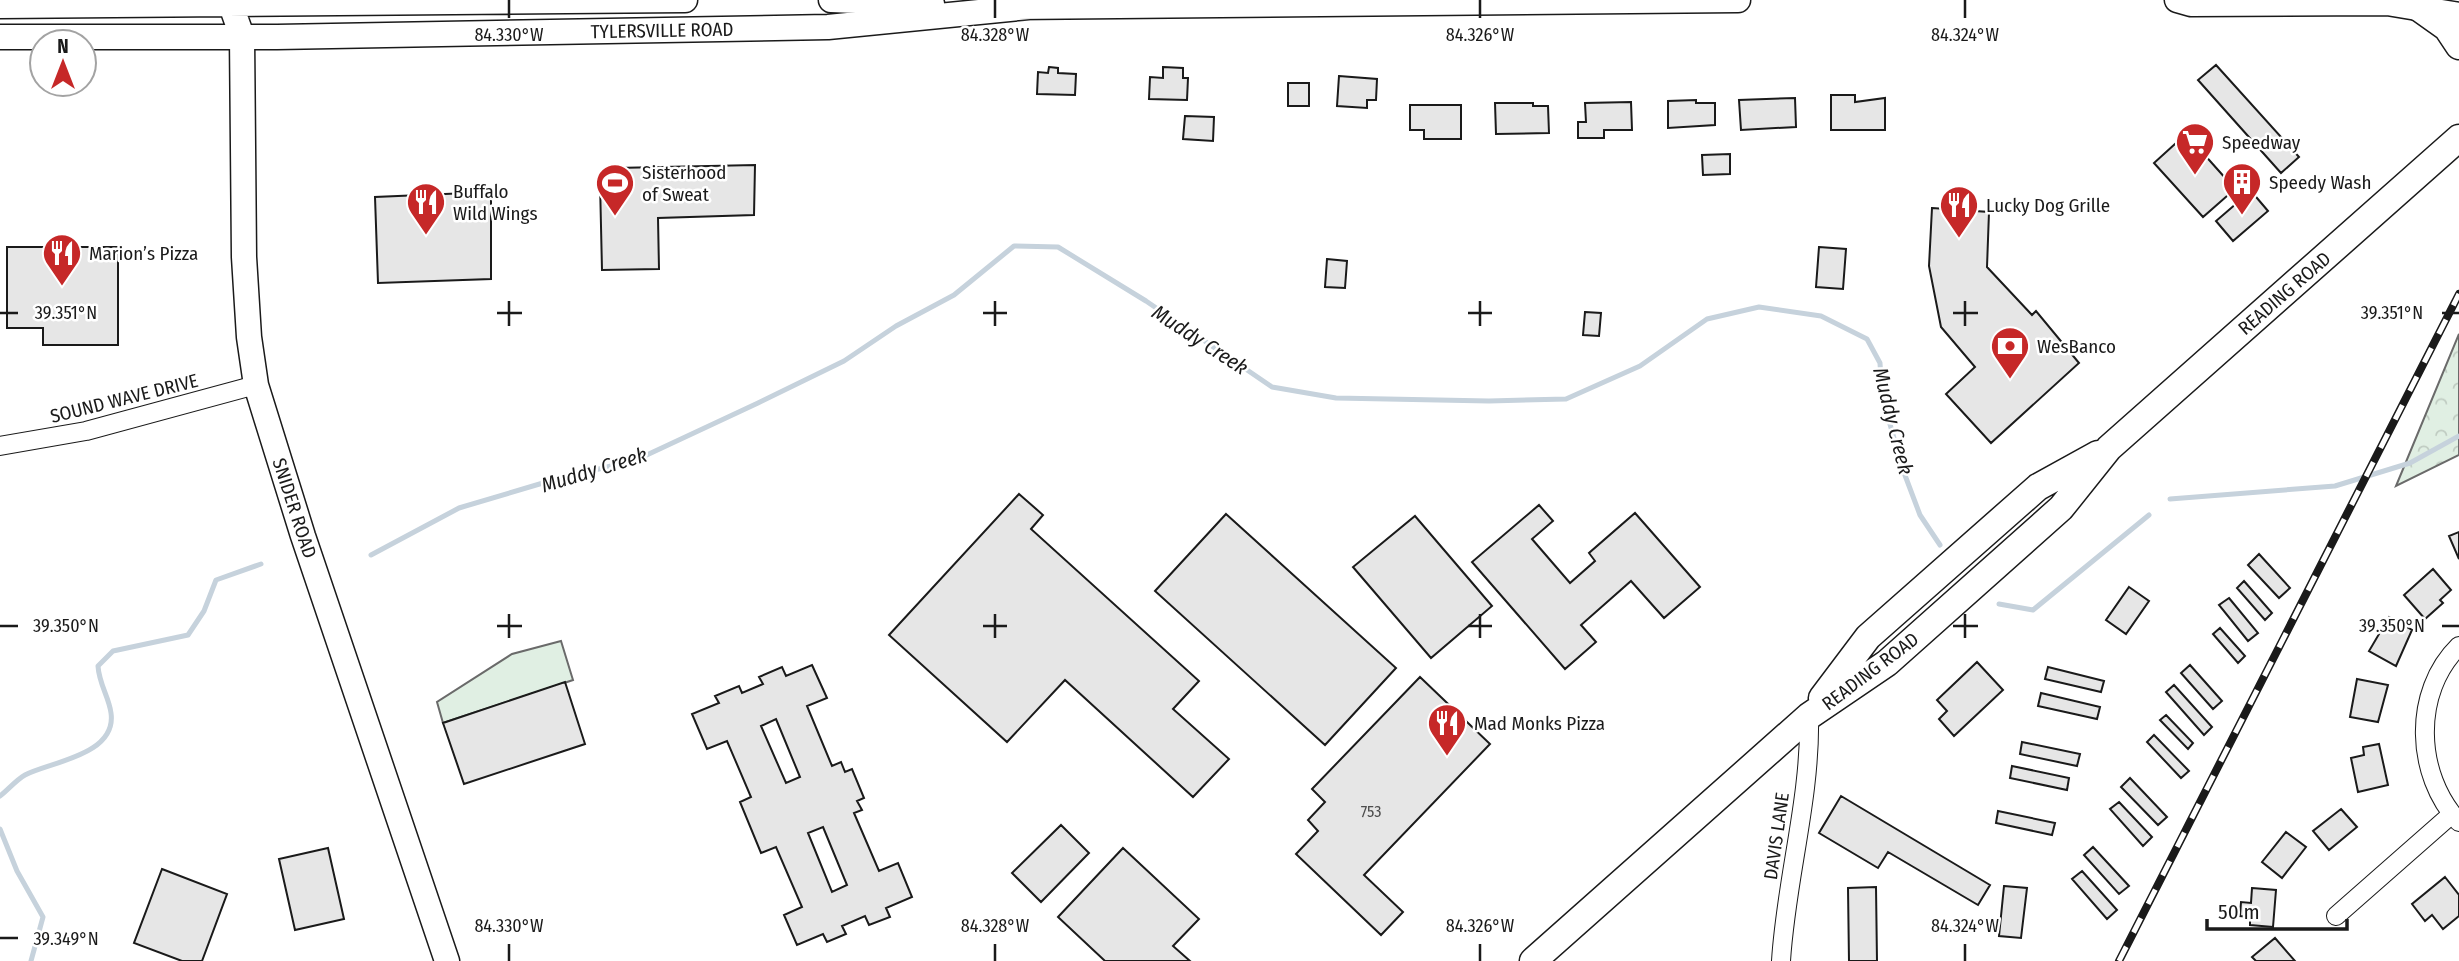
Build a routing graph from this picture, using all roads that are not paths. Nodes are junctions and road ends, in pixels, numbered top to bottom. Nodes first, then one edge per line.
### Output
1 (685, 0) edge
2 (831, 0) edge
3 (1738, 0) edge
4 (2177, 0) edge
5 (229, 1) edge
6 (261, 1) edge
7 (1268, 3) edge
8 (1303, 3) edge
9 (0, 6) edge
10 (2416, 6) junction
11 (1029, 7) junction
12 (2459, 15) edge
13 (242, 36) junction
14 (0, 37) edge
15 (2459, 46) edge
16 (2459, 138) edge
17 (256, 385) junction
18 (0, 446) edge
19 (2459, 646) edge
20 (1809, 716) junction
21 (2456, 818) edge
22 (2336, 916) dead end
23 (447, 961) edge
24 (1533, 961) edge
25 (1781, 961) edge

1 - 6 main road, TYLERSVILLE ROAD
2 - 11 main road, TYLERSVILLE ROAD
3 - 8 main road, TYLERSVILLE ROAD
4 - 10 main road
5 - 6 main road, TYLERSVILLE ROAD
5 - 9 main road, TYLERSVILLE ROAD
5 - 13 main road, SNIDER ROAD
6 - 13 main road, SNIDER ROAD
7 - 8 main road, TYLERSVILLE ROAD
7 - 11 main road, TYLERSVILLE ROAD
10 - 12 main road
10 - 15 main road
11 - 13 main road, TYLERSVILLE ROAD
13 - 14 main road, TYLERSVILLE ROAD
13 - 17 main road, SNIDER ROAD
16 - 20 main road, READING ROAD
17 - 18 street, SOUND WAVE DRIVE
17 - 23 main road, SNIDER ROAD
19 - 21 street
20 - 24 main road, READING ROAD
20 - 25 street, DAVIS LANE
21 - 22 street

